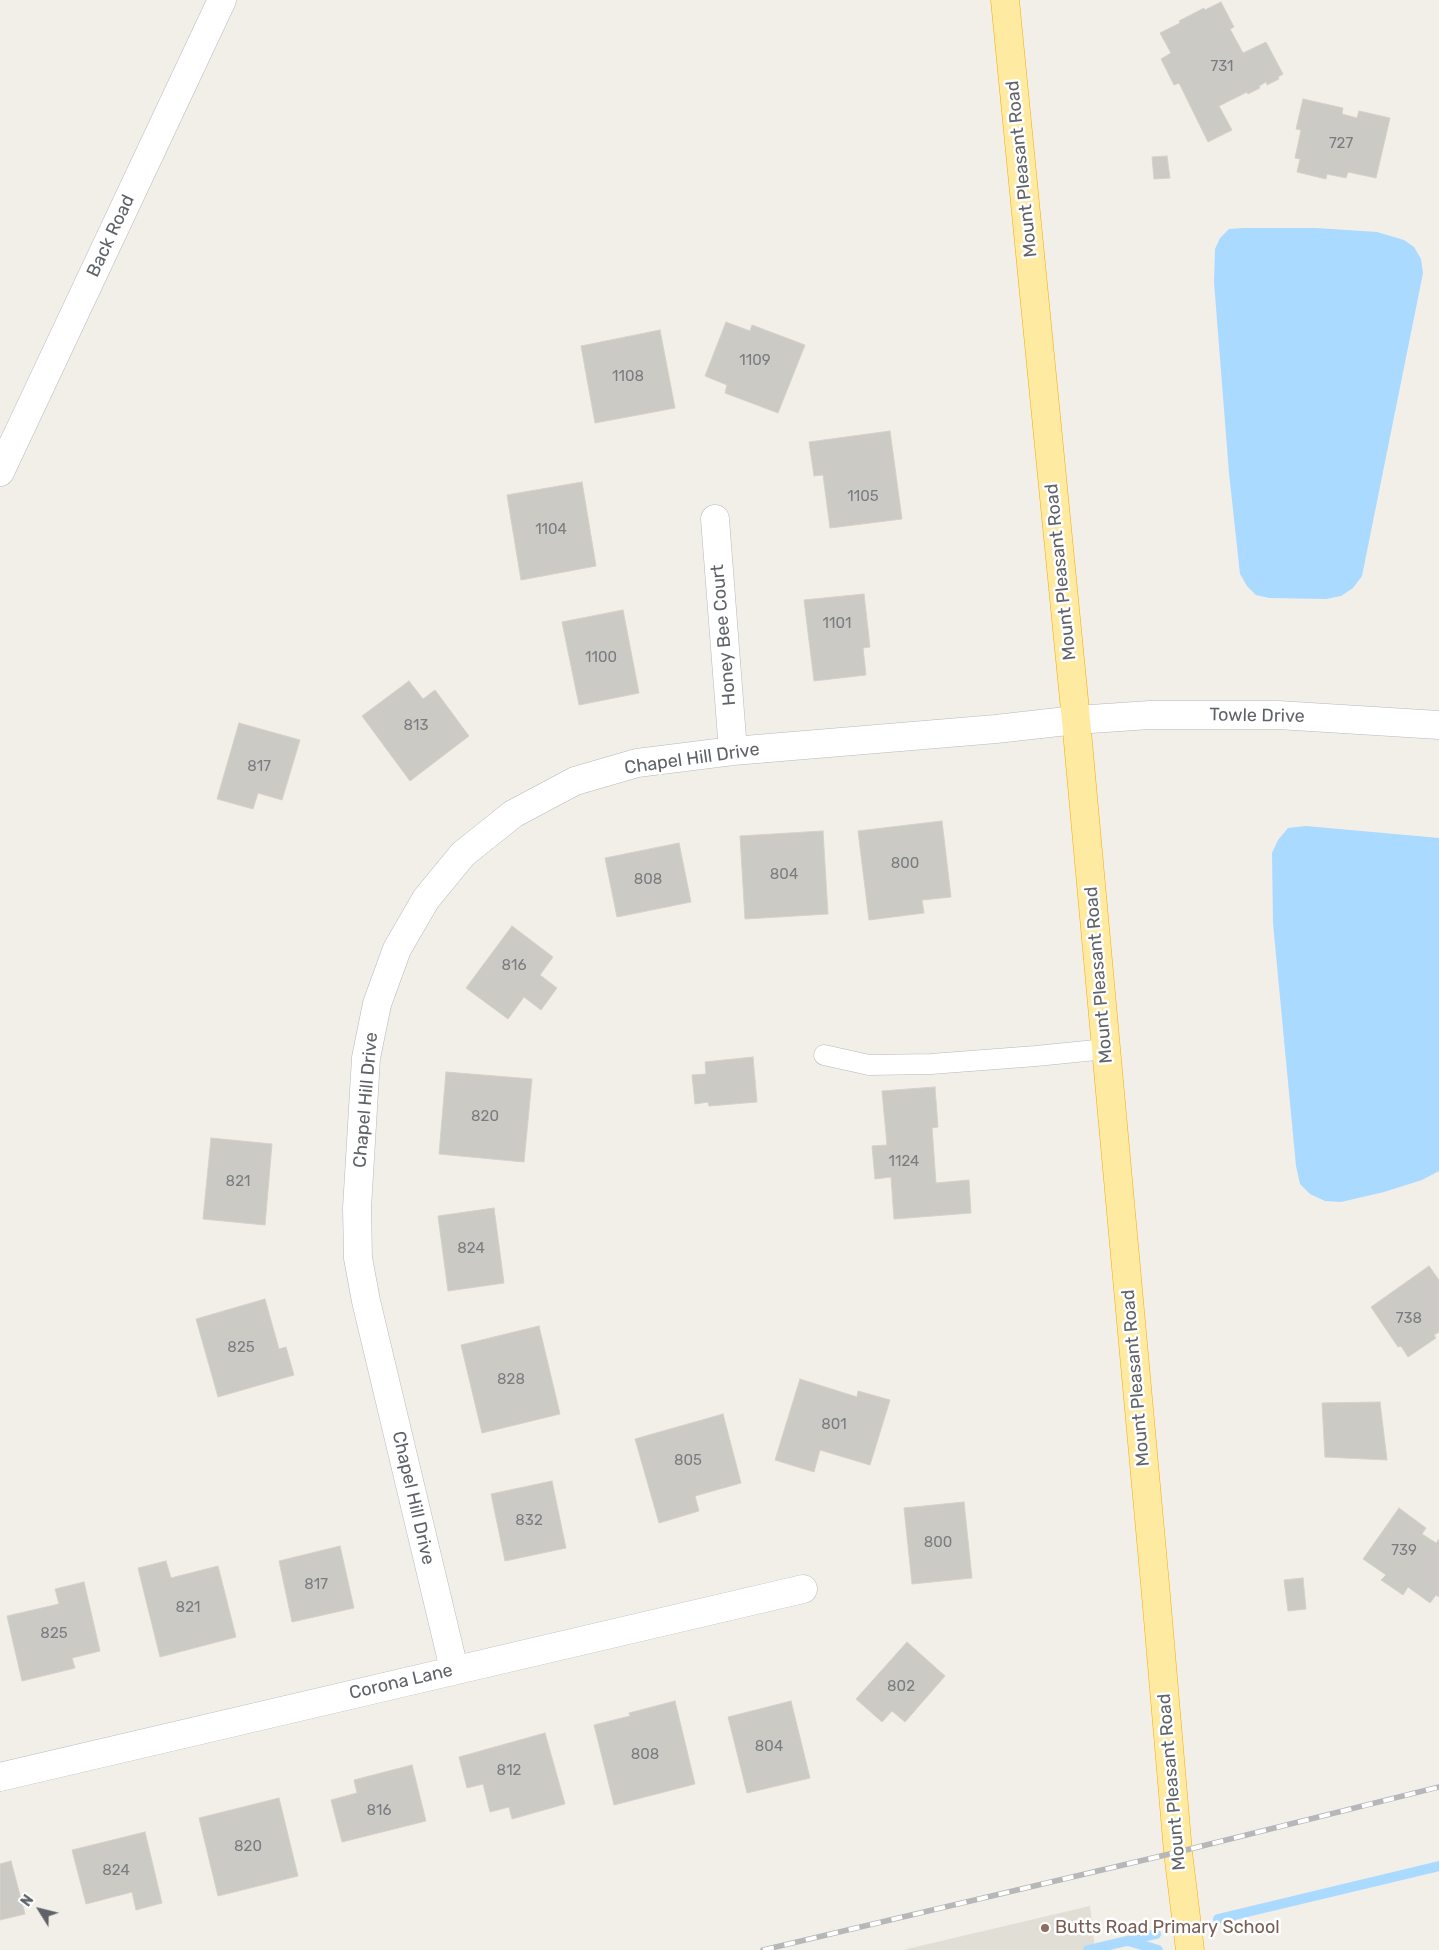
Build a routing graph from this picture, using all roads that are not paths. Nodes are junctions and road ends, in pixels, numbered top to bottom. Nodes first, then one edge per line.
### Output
1 (222, 0) edge
2 (1005, 0) edge
3 (0, 472) edge
4 (715, 519) dead end
5 (1076, 720) junction
6 (1439, 726) edge
7 (733, 751) junction
8 (1106, 1049) junction
9 (824, 1055) dead end
10 (803, 1589) dead end
11 (454, 1670) junction
12 (0, 1777) edge
13 (1190, 1950) edge

1 - 3 street, Back Road
2 - 5 highway, Mount Pleasant Road
4 - 7 street, Honey Bee Court
5 - 6 street, Towle Drive
5 - 7 street, Chapel Hill Drive
5 - 8 highway, Mount Pleasant Road
7 - 11 street, Chapel Hill Drive
8 - 9 lane
8 - 13 highway, Mount Pleasant Road
10 - 11 street, Corona Lane
11 - 12 street, Corona Lane

